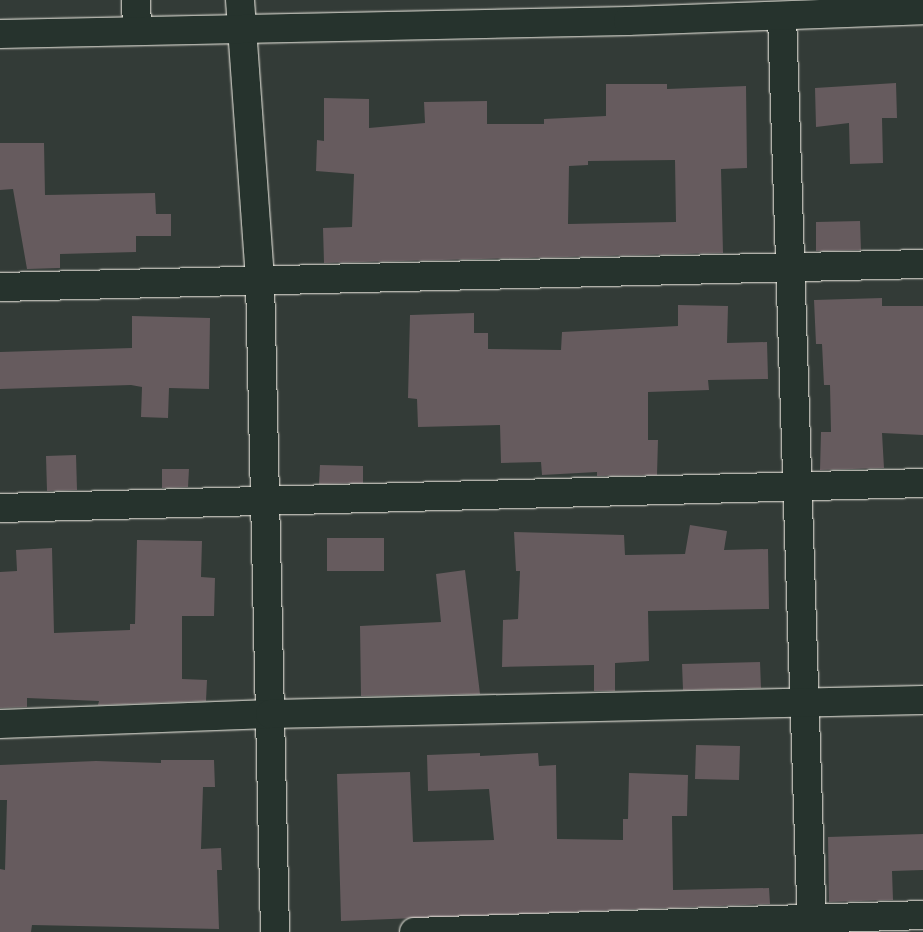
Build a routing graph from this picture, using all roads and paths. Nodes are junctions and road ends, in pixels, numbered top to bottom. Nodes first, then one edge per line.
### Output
1 (136, 0) edge
2 (240, 0) edge
3 (923, 10) edge
4 (782, 16) junction
5 (242, 30) junction
6 (137, 31) junction
7 (0, 34) edge
8 (923, 264) edge
9 (791, 268) junction
10 (260, 281) junction
11 (0, 286) edge
12 (923, 483) edge
13 (796, 484) junction
14 (265, 499) junction
15 (0, 508) edge
16 (923, 700) edge
17 (804, 702) junction
18 (270, 714) junction
19 (0, 724) edge
20 (923, 915) edge
21 (811, 925) edge
22 (275, 932) edge
23 (414, 932) edge

1 - 6 street
2 - 5 street
3 - 4 street
4 - 5 street
4 - 9 street
5 - 6 street
5 - 10 street
6 - 7 street
8 - 9 street
9 - 10 street
9 - 13 street
10 - 11 street
10 - 14 street
12 - 13 street
13 - 14 street
13 - 17 street
14 - 15 street
14 - 18 street
16 - 17 street
17 - 18 street
17 - 21 street
18 - 19 street
18 - 22 street
20 - 21 street
21 - 23 street

